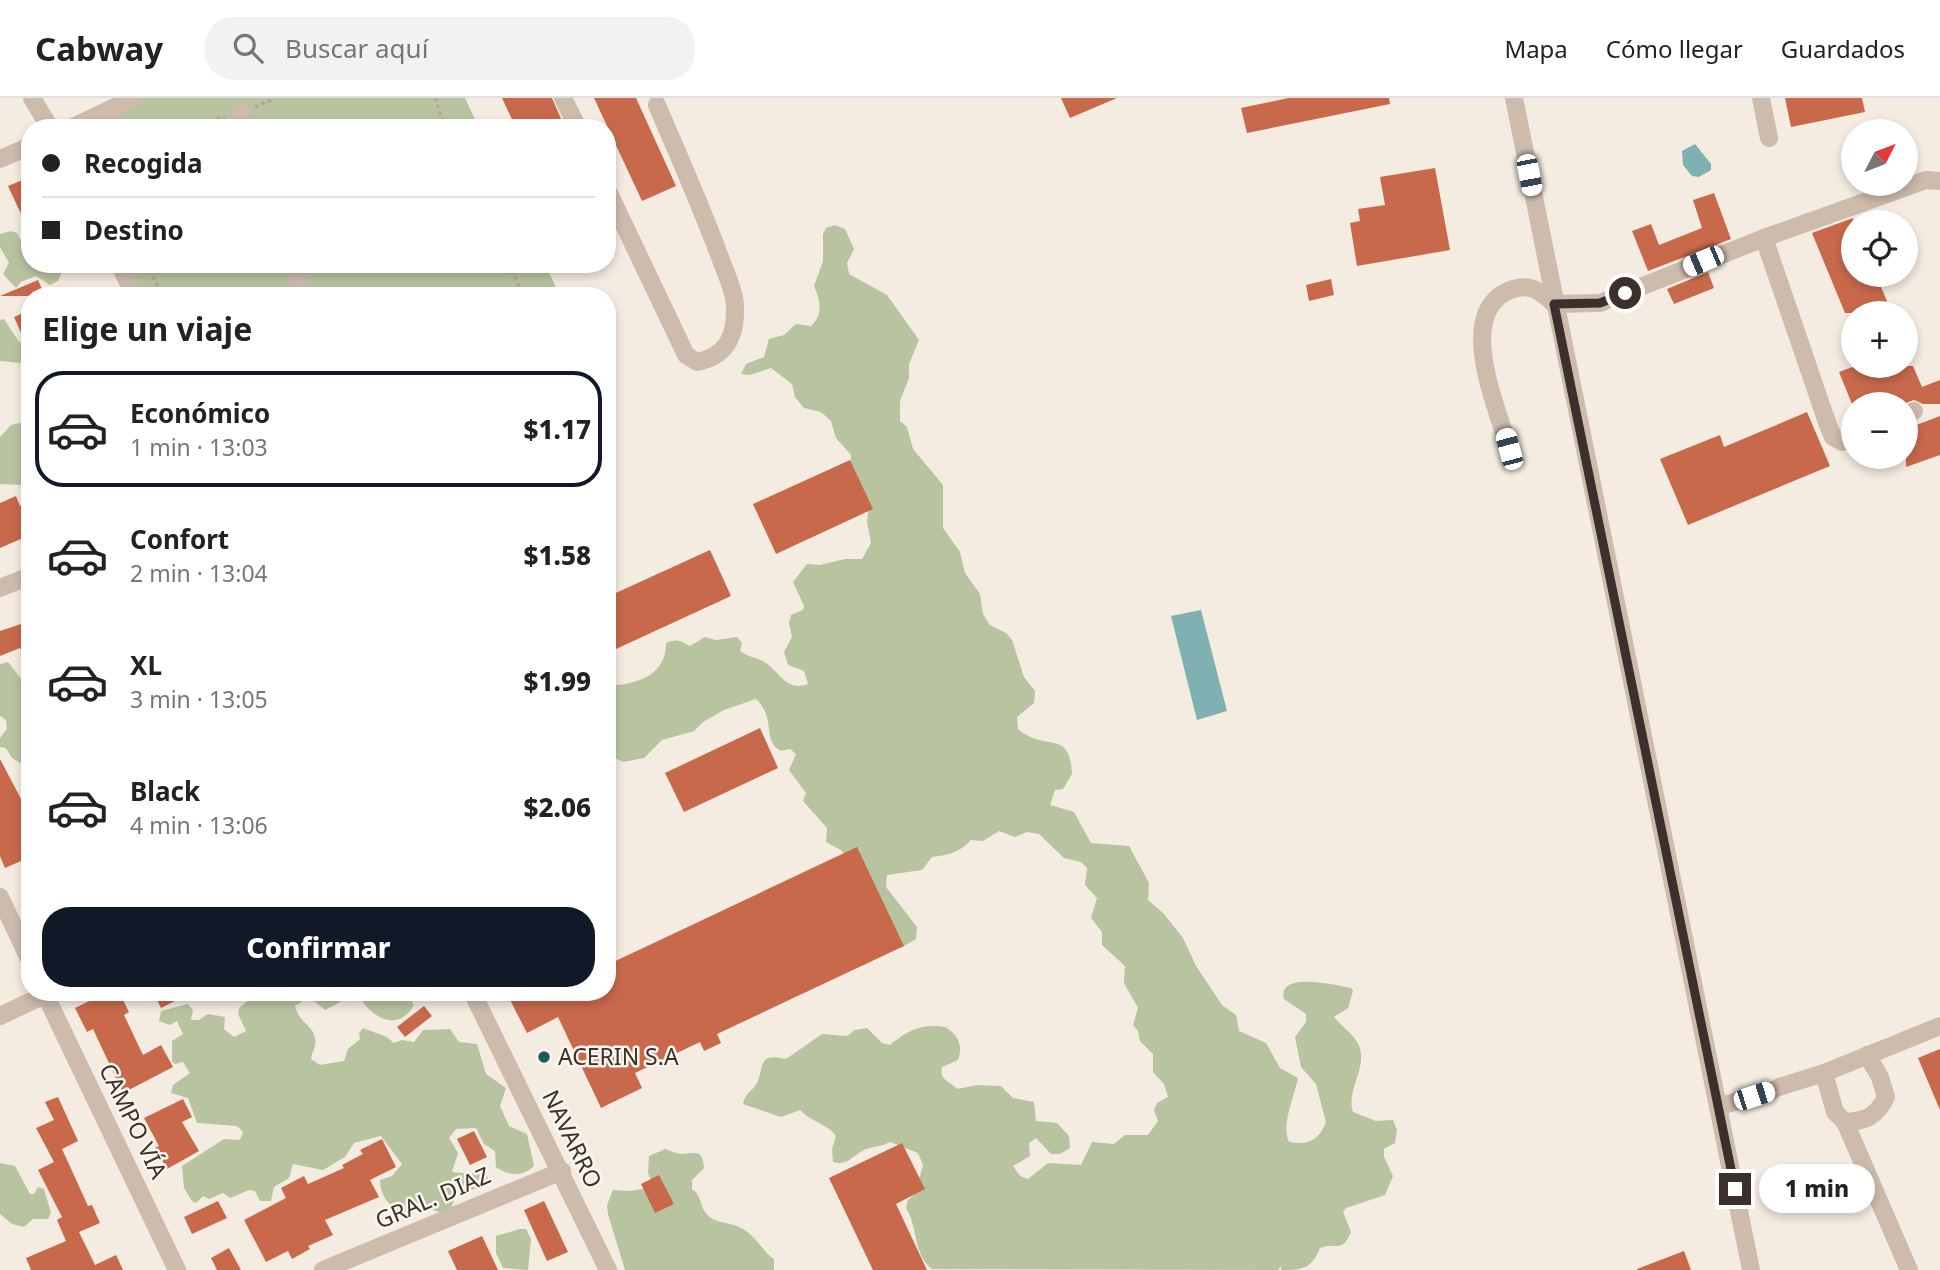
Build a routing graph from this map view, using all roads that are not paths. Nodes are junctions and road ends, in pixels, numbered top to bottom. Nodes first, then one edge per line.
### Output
1 (33, 98) edge
2 (134, 98) edge
3 (563, 98) edge
4 (1514, 98) edge
5 (1761, 98) edge
6 (657, 105) dead end
7 (45, 119) edge
8 (90, 119) edge
9 (574, 119) edge
10 (1769, 138) dead end
11 (21, 150) edge
12 (0, 159) edge
13 (1940, 181) edge
14 (616, 208) edge
15 (1764, 239) junction
16 (1554, 304) junction
17 (1841, 441) edge
18 (1509, 449) dead end
19 (21, 580) edge
20 (0, 588) edge
21 (0, 897) edge
22 (21, 942) edge
23 (31, 1001) edge
24 (51, 1001) edge
25 (477, 1001) edge
26 (0, 1016) edge
27 (1940, 1026) edge
28 (1867, 1055) junction
29 (1824, 1073) junction
30 (1718, 1107) junction
31 (1845, 1122) junction
32 (562, 1171) junction
33 (177, 1270) edge
34 (323, 1270) edge
35 (608, 1270) edge
36 (1751, 1270) edge
37 (1909, 1270) edge

1 - 7 street
2 - 8 street
3 - 9 street
4 - 16 street
5 - 10 street
6 - 14 street
11 - 12 street
13 - 15 street
15 - 16 street
15 - 17 street
16 - 18 street
16 - 30 street
19 - 20 street
21 - 22 street
23 - 26 street
24 - 33 street, CAMPO VÍA
25 - 32 street, NAVARRO
27 - 28 street
28 - 29 street
28 - 31 street
29 - 30 street
29 - 31 street
30 - 36 street
31 - 37 street
32 - 34 street, GRAL. DIAZ
32 - 35 street, NAVARRO

